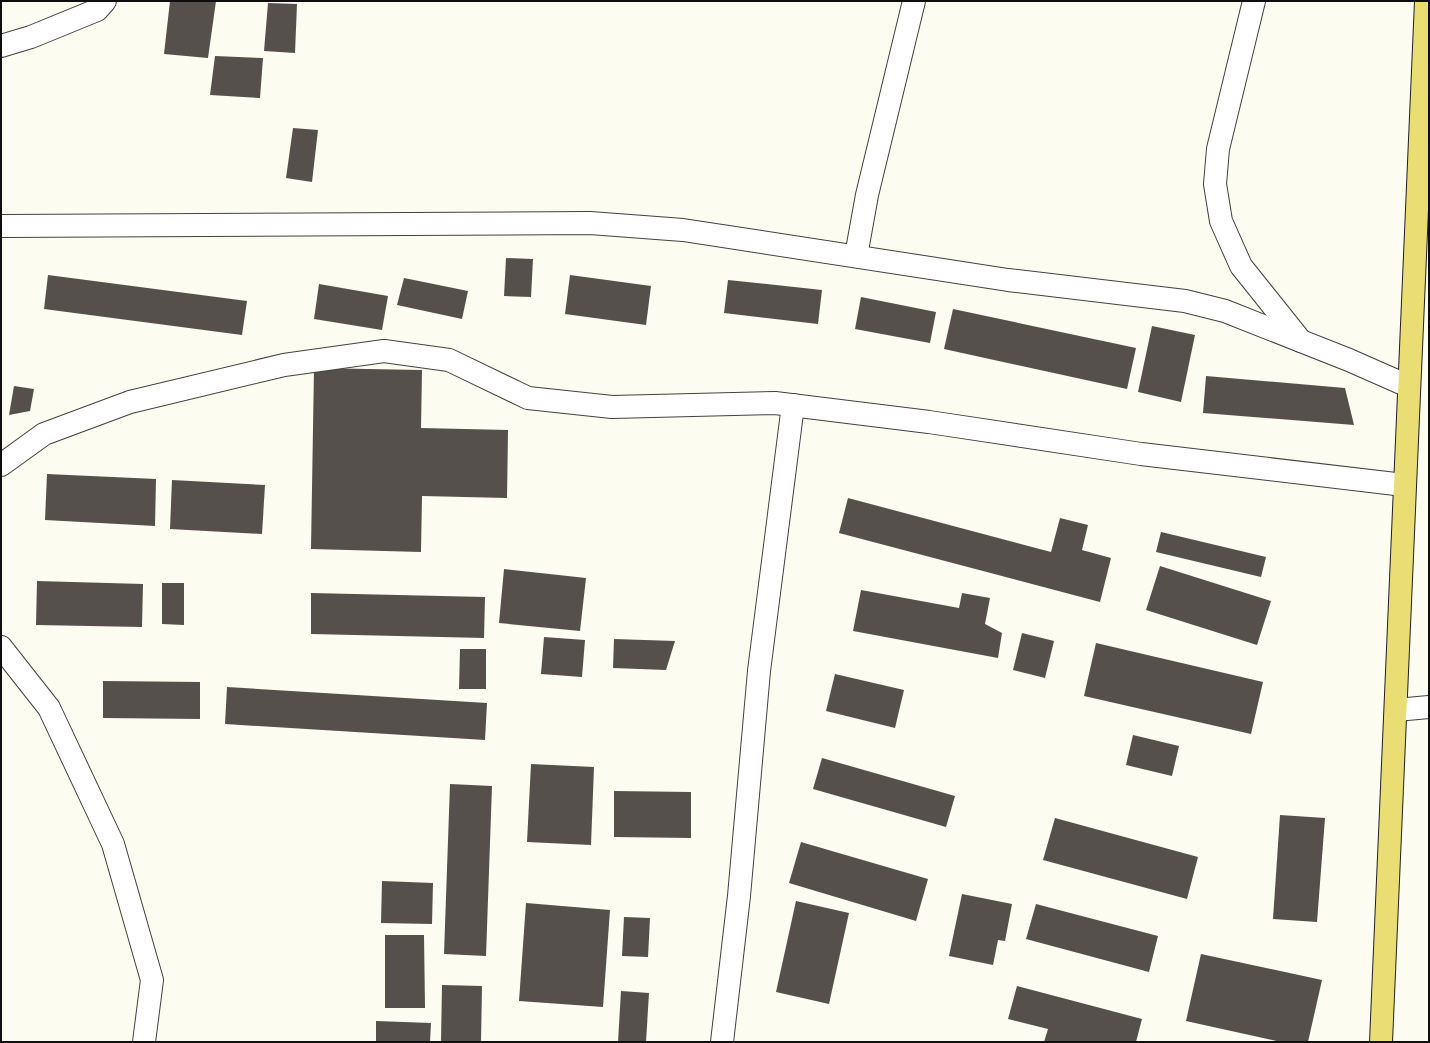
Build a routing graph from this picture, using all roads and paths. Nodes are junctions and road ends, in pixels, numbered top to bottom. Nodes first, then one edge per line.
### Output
1 (105, 1) edge
2 (914, 1) edge
3 (1254, 1) edge
4 (1426, 1) edge
5 (1, 46) edge
6 (1, 226) edge
7 (856, 256) junction
8 (1302, 342) junction
9 (1408, 386) junction
10 (793, 405) junction
11 (1, 465) edge
12 (1404, 485) junction
13 (1, 646) edge
14 (1429, 707) edge
15 (1396, 710) junction
16 (144, 1042) edge
17 (722, 1042) edge
18 (1380, 1042) edge

1 - 5 street
2 - 7 street
3 - 8 street
4 - 9 main road
6 - 7 street
7 - 8 street
8 - 9 street
9 - 12 main road
10 - 11 street
10 - 12 street
10 - 17 street
12 - 15 main road
13 - 16 street
14 - 15 street
15 - 18 main road

